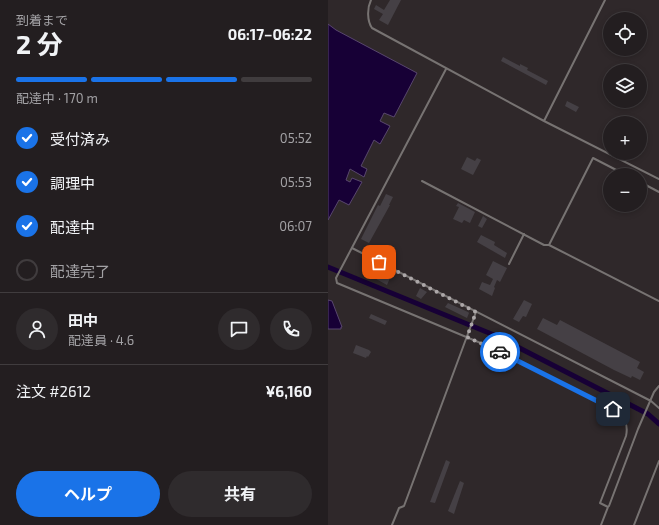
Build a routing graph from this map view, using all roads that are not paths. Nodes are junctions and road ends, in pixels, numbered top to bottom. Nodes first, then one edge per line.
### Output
1 (371, 0) edge
2 (606, 0) edge
3 (446, 68) junction
4 (544, 121) junction
5 (612, 168) edge
6 (659, 179) edge
7 (422, 181) dead end
8 (647, 186) edge
9 (659, 192) edge
10 (524, 234) junction
11 (549, 245) junction
12 (352, 248) junction
13 (509, 264) dead end
14 (659, 301) edge
15 (475, 313) junction
16 (467, 337) junction
17 (659, 386) edge
18 (652, 401) junction
19 (659, 408) edge
20 (659, 462) edge
21 (608, 507) junction
22 (392, 525) edge
23 (601, 525) edge
24 (634, 525) edge

1 - 3 lane
2 - 4 lane
3 - 4 lane
3 - 12 lane
4 - 6 lane
5 - 11 lane
7 - 10 lane
8 - 9 lane
10 - 11 lane
10 - 13 lane
11 - 14 lane
12 - 15 lane
12 - 16 lane
15 - 16 lane
15 - 18 lane
16 - 21 lane
16 - 22 lane
17 - 18 lane
18 - 19 lane
18 - 21 lane
20 - 24 lane
21 - 23 lane

